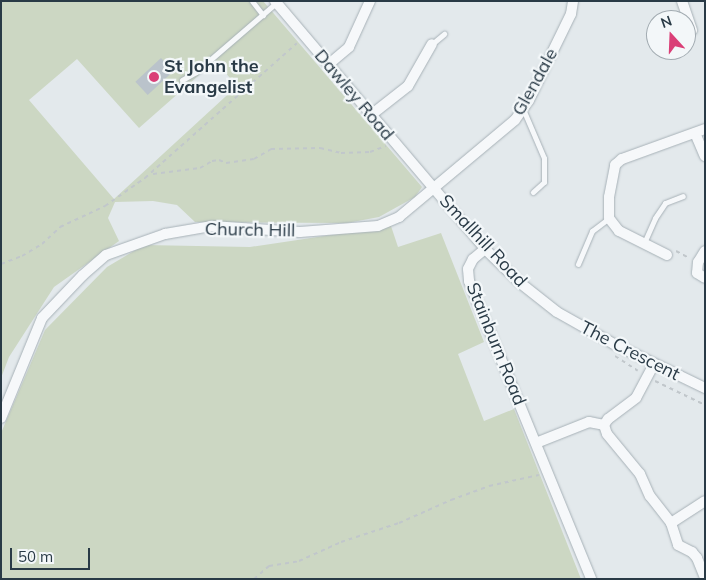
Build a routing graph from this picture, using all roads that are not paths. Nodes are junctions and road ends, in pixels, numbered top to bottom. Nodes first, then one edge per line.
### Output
1 (252, 1) edge
2 (370, 1) edge
3 (573, 1) edge
4 (276, 2) edge
5 (264, 15) junction
6 (444, 34) dead end
7 (432, 44) joint
8 (329, 64) junction
9 (182, 80) dead end
10 (523, 109) junction
11 (372, 115) junction
12 (700, 131) edge
13 (705, 156) edge
14 (434, 188) junction
15 (533, 192) dead end
16 (683, 196) dead end
17 (609, 218) junction
18 (644, 243) junction
19 (485, 249) junction
20 (705, 250) edge
21 (668, 255) road end
22 (578, 264) dead end
23 (705, 278) edge
24 (557, 312) joint
25 (654, 364) junction
26 (705, 388) edge
27 (1, 418) edge
28 (604, 425) junction
29 (536, 443) junction
30 (705, 501) edge
31 (671, 523) junction
32 (700, 576) edge
33 (591, 579) edge

1 - 5 lane
2 - 8 street
3 - 10 street, Glendale
4 - 5 lane
4 - 8 street, Dawley Road
5 - 9 lane
6 - 7 lane
7 - 11 street
8 - 11 street, Dawley Road
10 - 14 street, Glendale
10 - 15 lane
11 - 14 street, Dawley Road
12 - 13 street
12 - 17 street
14 - 19 street, Smallhill Road
14 - 27 street, Church Hill
16 - 18 lane
17 - 18 street
17 - 22 lane
18 - 21 street
19 - 24 street, Smallhill Road
19 - 29 street, Stainburn Road
20 - 23 street
24 - 25 street, The Crescent
25 - 26 street, The Crescent
25 - 28 street
28 - 29 street
28 - 31 street
29 - 33 street, Stainburn Road
30 - 31 street
31 - 32 street

